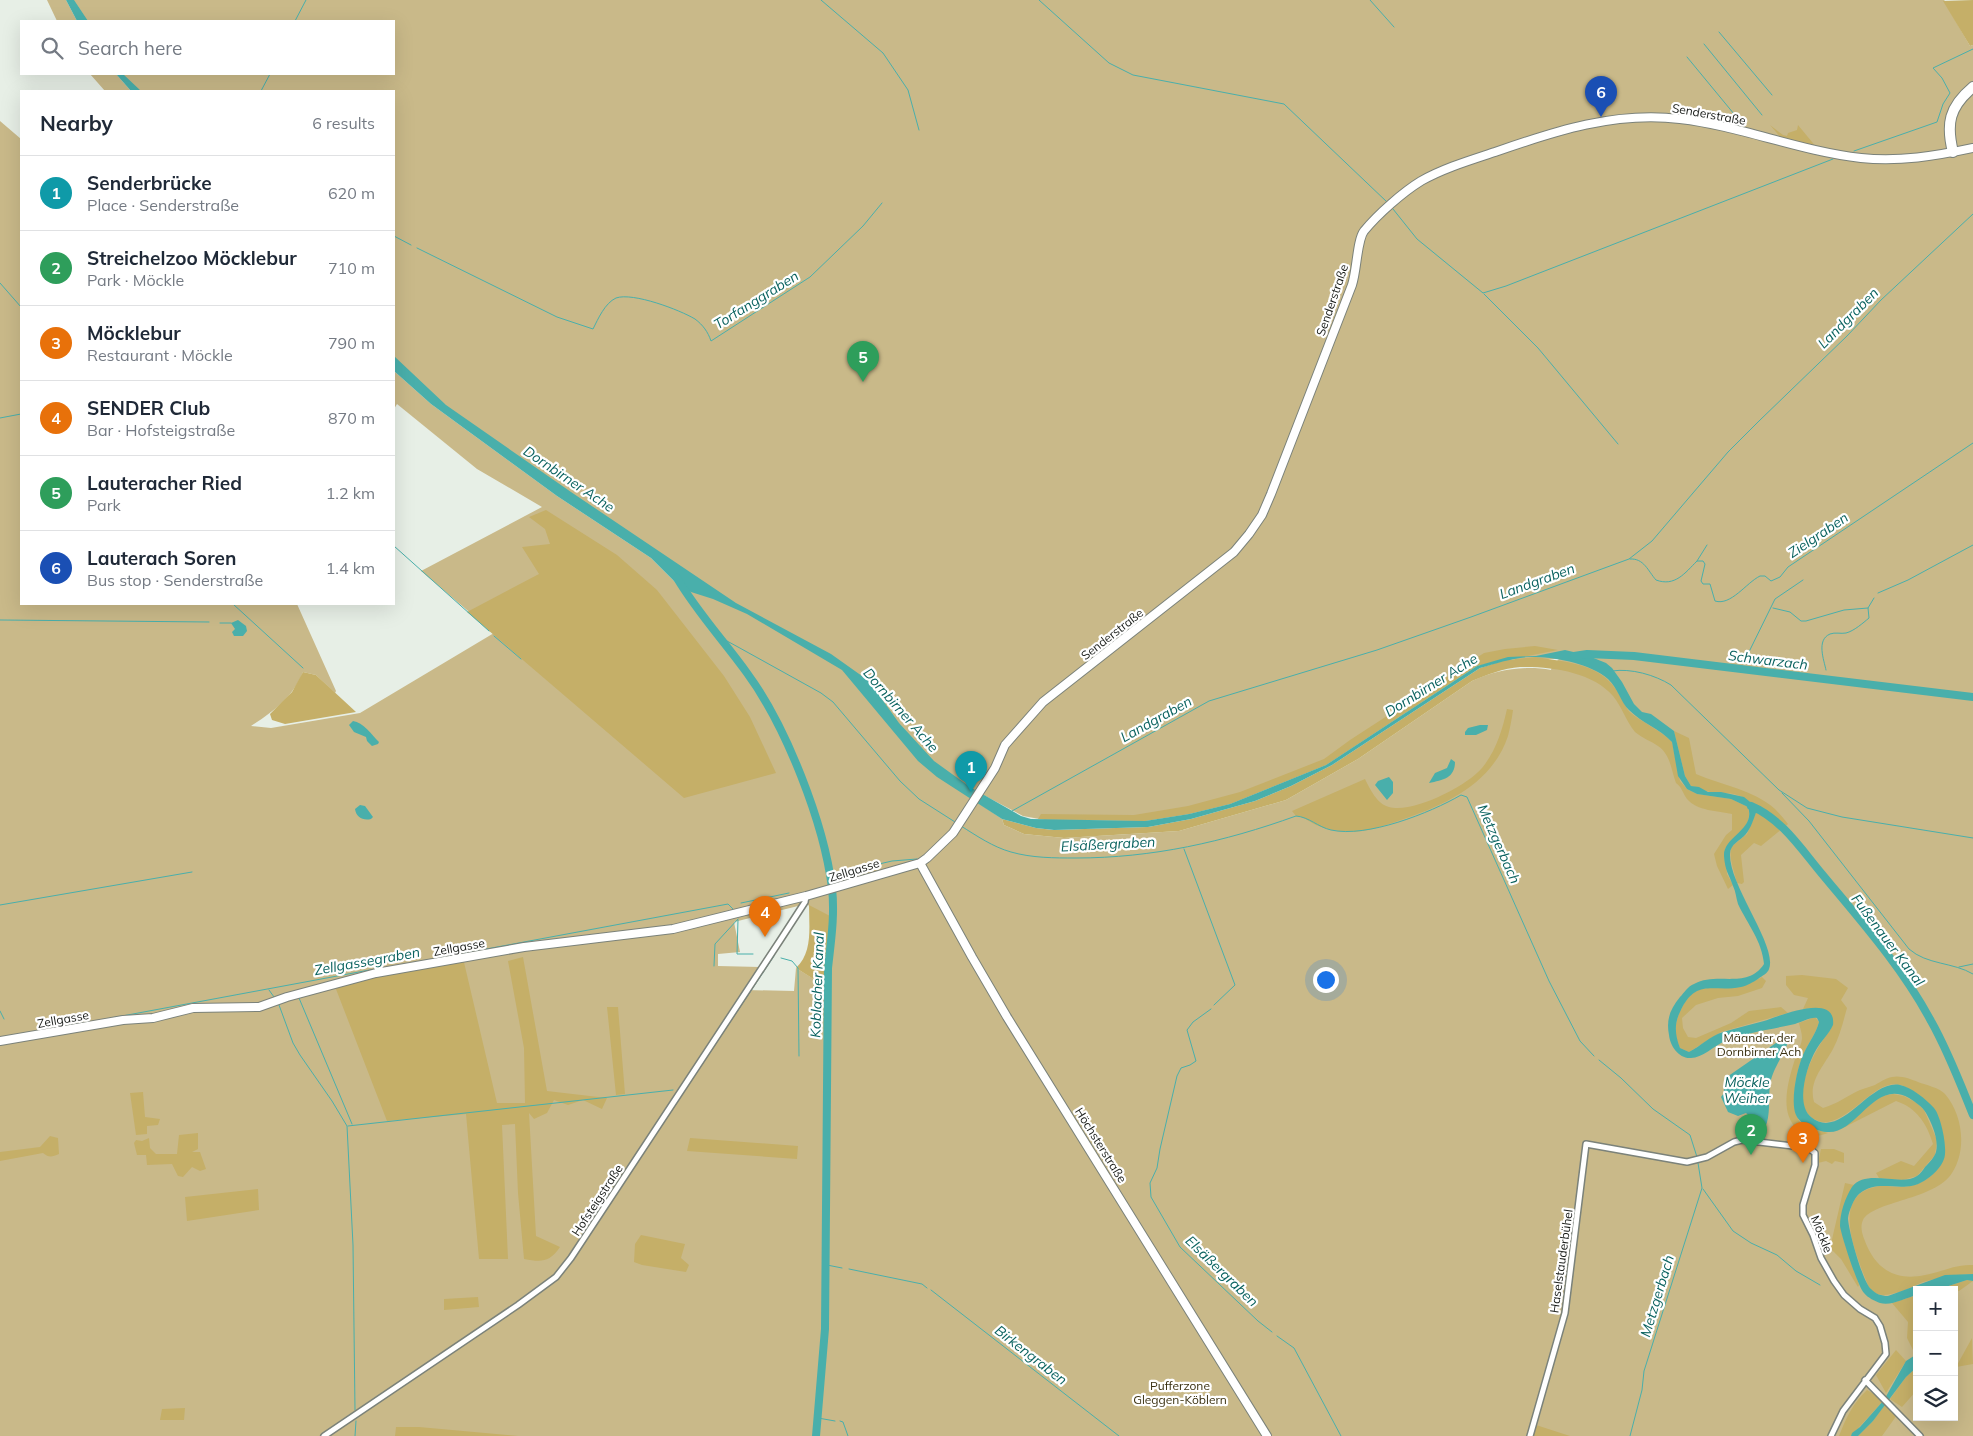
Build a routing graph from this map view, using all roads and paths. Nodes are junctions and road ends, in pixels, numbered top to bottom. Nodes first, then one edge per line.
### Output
1 (1973, 88) edge
2 (1973, 148) edge
3 (1953, 152) junction
4 (920, 863) junction
5 (806, 896) junction
6 (0, 1042) edge
7 (1586, 1144) joint
8 (1865, 1380) junction
9 (324, 1436) edge
10 (1267, 1436) edge
11 (1530, 1436) edge
12 (1831, 1436) edge
13 (1920, 1436) edge

1 - 3 highway
2 - 3 main road, Senderstraße
3 - 4 main road, Senderstraße
4 - 5 main road, Zellgasse
4 - 10 main road, Höchsterstraße
5 - 6 main road, Zellgasse
5 - 9 street, Hofsteigstraße
7 - 8 street, Möckle
7 - 11 street, Haselstauderbühel
8 - 12 street
8 - 13 street

